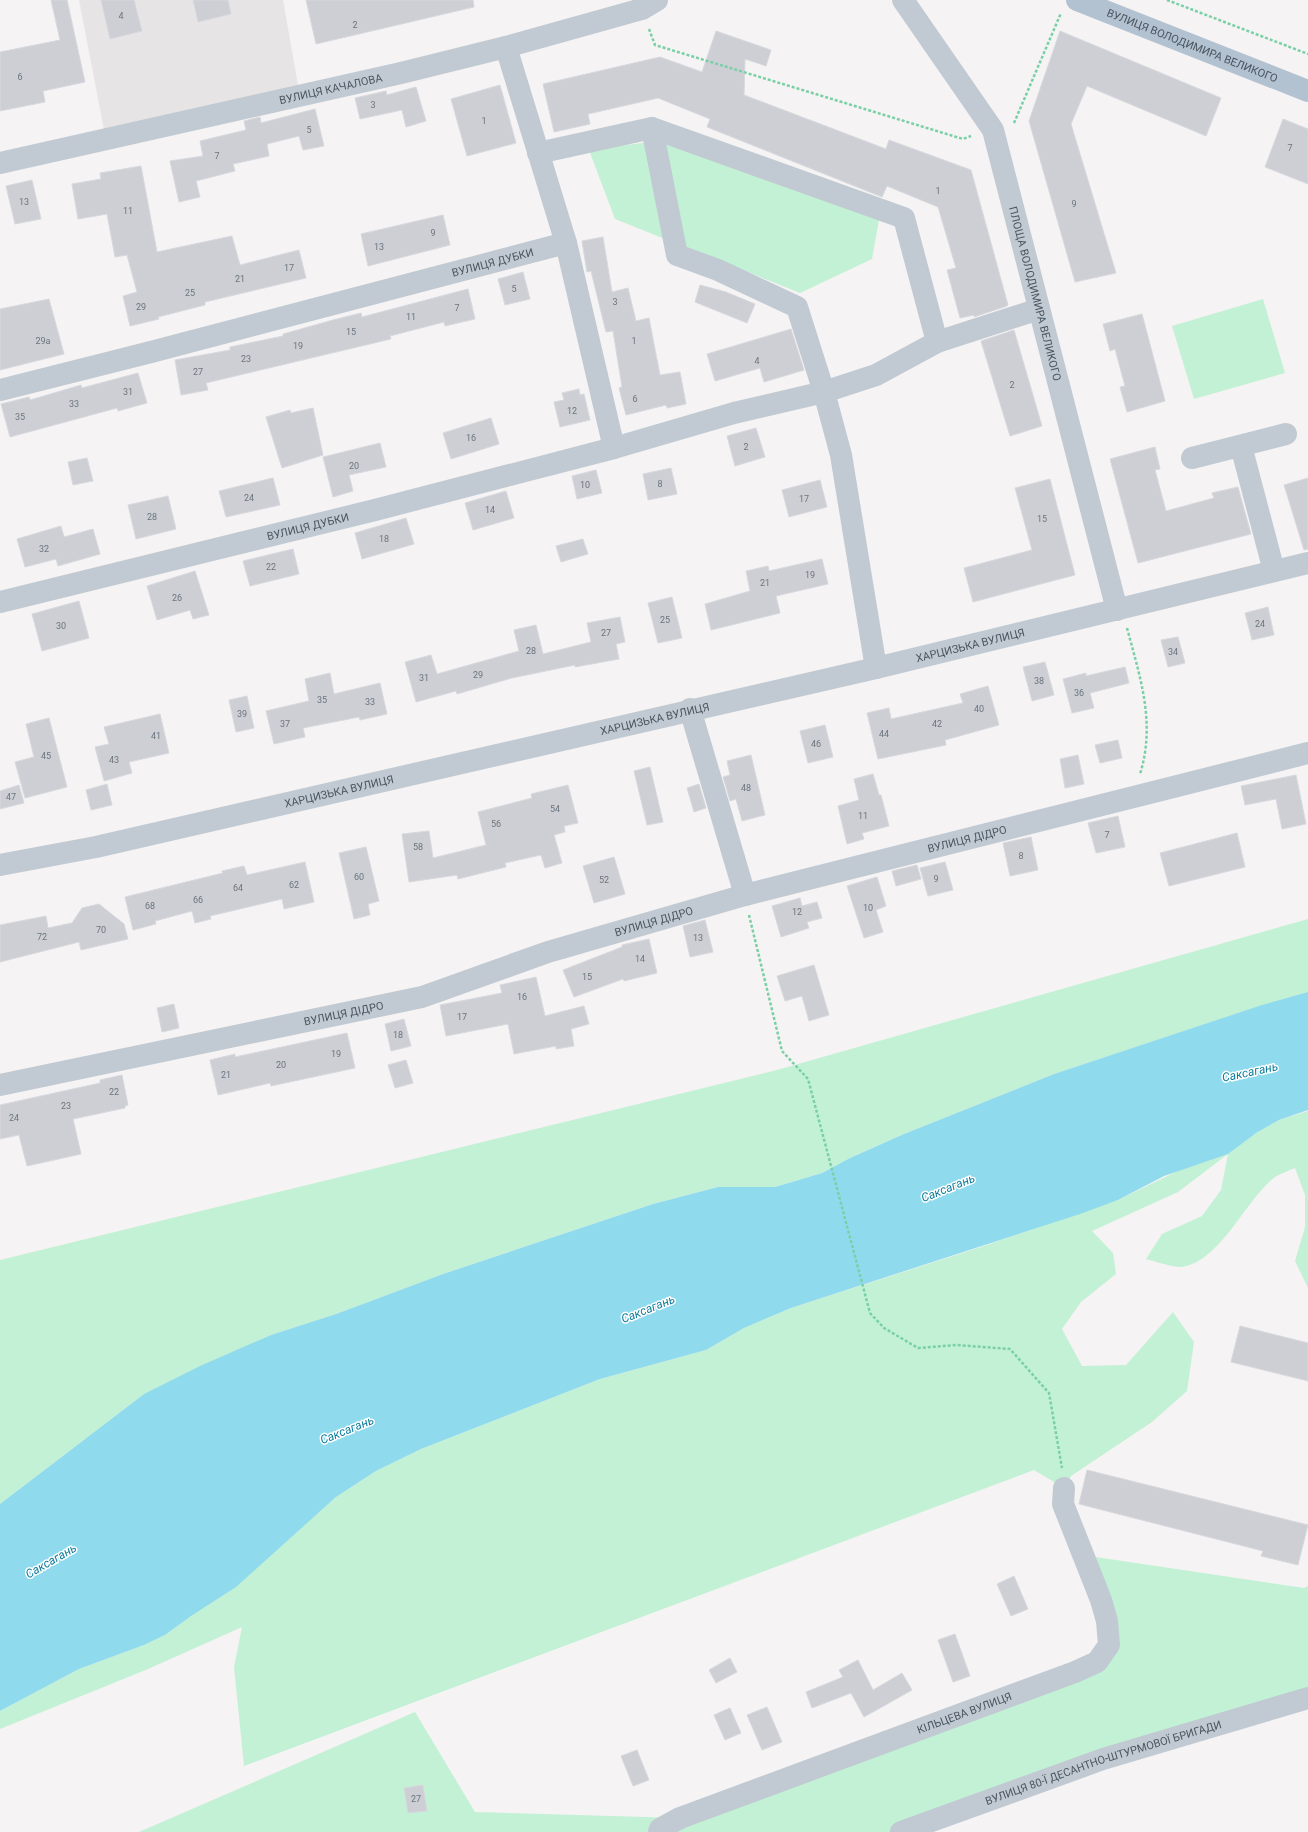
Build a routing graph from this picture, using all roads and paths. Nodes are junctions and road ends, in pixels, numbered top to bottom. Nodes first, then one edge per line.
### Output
1 (903, 0) edge
2 (1167, 0) edge
3 (1070, 4) edge
4 (650, 5) edge
5 (506, 47) junction
6 (1308, 54) edge
7 (1308, 91) edge
8 (652, 128) junction
9 (992, 130) junction
10 (538, 153) junction
11 (0, 163) edge
12 (566, 243) junction
13 (1039, 309) junction
14 (937, 342) junction
15 (0, 390) edge
16 (824, 392) junction
17 (1286, 434) dead end
18 (1241, 446) junction
19 (614, 448) junction
20 (1192, 458) dead end
21 (1308, 563) edge
22 (1274, 571) junction
23 (0, 602) edge
24 (1117, 610) junction
25 (876, 668) junction
26 (690, 709) junction
27 (1308, 752) edge
28 (1132, 797) junction
29 (0, 865) edge
30 (744, 895) junction
31 (0, 1084) edge
32 (1064, 1488) joint
33 (1308, 1698) edge
34 (659, 1832) edge
35 (901, 1832) edge

1 - 9 street, ПЛОЩА ВОЛОДИМИРА ВЕЛИКОГО
2 - 6 path
3 - 7 main road, ВУЛИЦЯ ВОЛОДИМИРА ВЕЛИКОГО
3 - 9 path
4 - 5 street, ВУЛИЦЯ КАЧАЛОВА
4 - 9 path
5 - 10 street
5 - 11 street, ВУЛИЦЯ КАЧАЛОВА
8 - 10 street
8 - 14 street
8 - 16 street
9 - 13 street, ПЛОЩА ВОЛОДИМИРА ВЕЛИКОГО
10 - 12 street
12 - 15 street, ВУЛИЦЯ ДУБКИ
12 - 19 street
13 - 14 street, ВУЛИЦЯ ДУБКИ
13 - 24 street, ПЛОЩА ВОЛОДИМИРА ВЕЛИКОГО
14 - 16 street, ВУЛИЦЯ ДУБКИ
16 - 19 street, ВУЛИЦЯ ДУБКИ
16 - 25 street
17 - 18 street
18 - 20 street
18 - 22 street
19 - 23 street, ВУЛИЦЯ ДУБКИ
21 - 22 street, ХАРЦИЗЬКА ВУЛИЦЯ
22 - 24 street, ХАРЦИЗЬКА ВУЛИЦЯ
24 - 25 street, ХАРЦИЗЬКА ВУЛИЦЯ
24 - 28 path
25 - 26 street, ХАРЦИЗЬКА ВУЛИЦЯ
26 - 29 street, ХАРЦИЗЬКА ВУЛИЦЯ
26 - 30 street
27 - 28 street, ВУЛИЦЯ ДІДРО
28 - 30 street, ВУЛИЦЯ ДІДРО
30 - 31 street, ВУЛИЦЯ ДІДРО
30 - 32 path
32 - 34 street, КІЛЬЦЕВА ВУЛИЦЯ
33 - 35 street, ВУЛИЦЯ 80-Ї ДЕСАНТНО-ШТУРМОВОЇ БРИГАДИ

